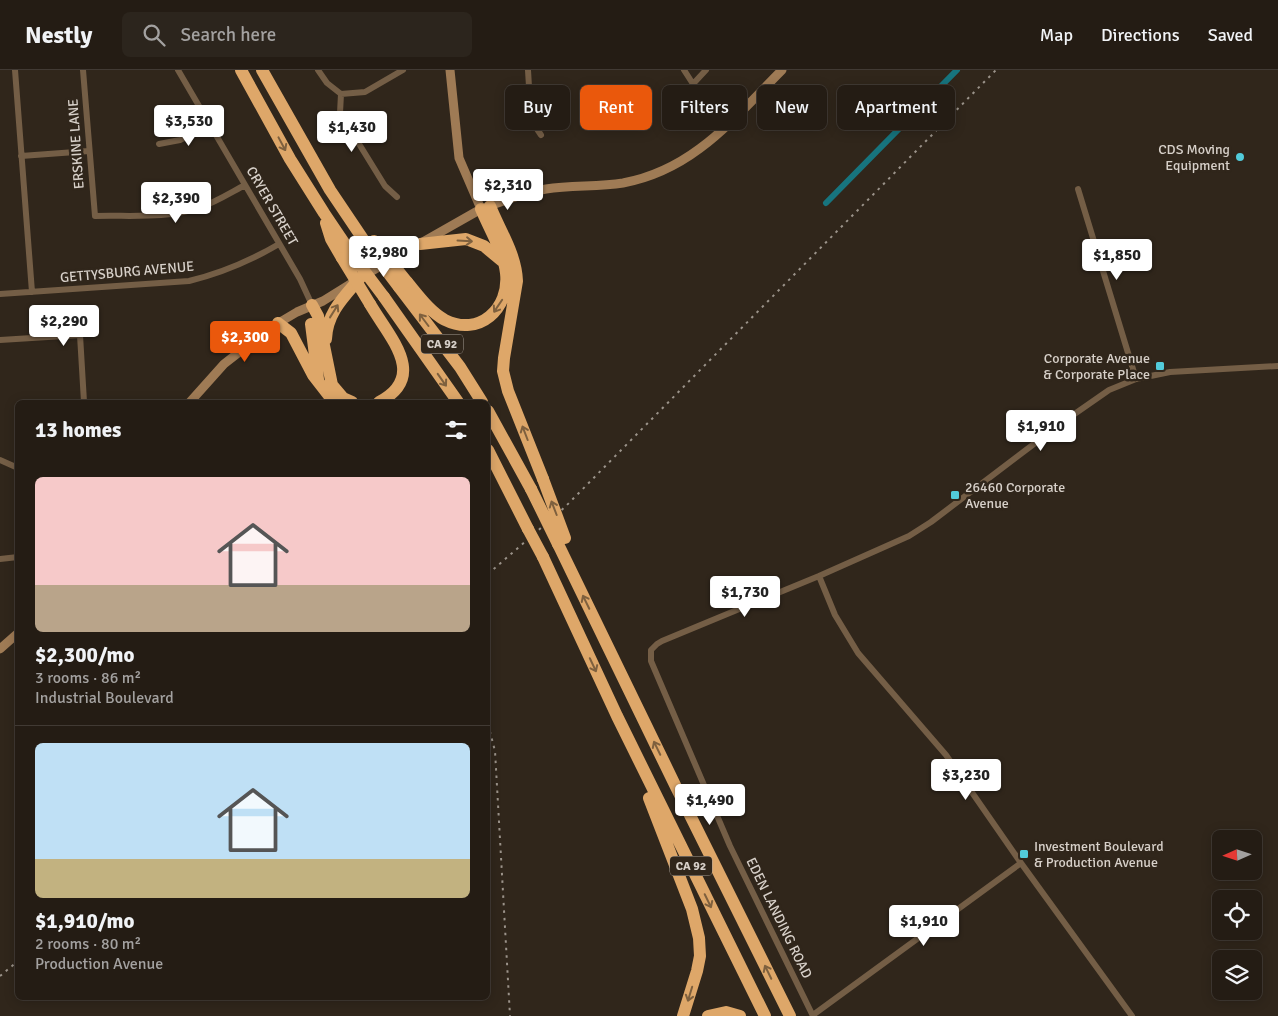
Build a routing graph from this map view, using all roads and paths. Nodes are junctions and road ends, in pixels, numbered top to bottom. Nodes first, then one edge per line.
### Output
1 (15, 70) edge
2 (83, 70) edge
3 (178, 70) edge
4 (241, 70) edge
5 (262, 70) edge
6 (318, 70) edge
7 (403, 70) edge
8 (450, 70) edge
9 (528, 70) edge
10 (684, 70) edge
11 (706, 70) edge
12 (782, 70) edge
13 (341, 94) junction
14 (210, 125) junction
15 (541, 135) dead end
16 (160, 144) dead end
17 (89, 151) junction
18 (21, 156) junction
19 (245, 185) junction
20 (1078, 189) dead end
21 (397, 197) dead end
22 (485, 207) junction
23 (279, 244) junction
24 (420, 244) junction
25 (347, 257) junction
26 (504, 262) junction
27 (362, 277) junction
28 (403, 285) junction
29 (32, 292) junction
30 (0, 294) edge
31 (312, 305) junction
32 (278, 323) junction
33 (0, 340) edge
34 (325, 354) junction
35 (1278, 366) edge
36 (1136, 379) junction
37 (318, 381) junction
38 (84, 400) edge
39 (191, 400) edge
40 (332, 400) edge
41 (348, 400) edge
42 (383, 400) edge
43 (457, 400) edge
44 (481, 400) edge
45 (490, 415) edge
46 (490, 455) edge
47 (0, 460) edge
48 (15, 467) edge
49 (490, 471) edge
50 (512, 505) junction
51 (561, 541) junction
52 (15, 558) edge
53 (0, 559) edge
54 (819, 576) junction
55 (15, 636) edge
56 (0, 649) edge
57 (617, 716) junction
58 (1021, 863) junction
59 (683, 1016) edge
60 (708, 1016) edge
61 (740, 1016) edge
62 (765, 1016) edge
63 (790, 1016) edge
64 (813, 1016) edge
65 (1132, 1016) edge

1 - 18 street
2 - 17 street, ERSKINE LANE
3 - 14 street, CRYER STREET
4 -> 25 highway
5 - 28 highway, CA 92, bridge
6 - 13 street
7 - 13 street
8 - 22 main road
9 - 15 street
10 - 11 street
12 - 22 main road
13 - 21 street
14 - 16 street
14 - 19 street, CRYER STREET
17 - 18 street
17 - 19 street, ERSKINE LANE
18 - 29 street
19 - 23 street, CRYER STREET
20 - 36 street
22 - 24 main road
22 - 26 highway
51 -> 22 highway, bridge
23 - 29 street, GETTYSBURG AVENUE
23 - 31 street, CRYER STREET
24 -> 26 highway
24 - 27 main road
25 - 42 highway, bridge
25 -> 43 highway, CA 92, bridge
26 -> 28 highway
27 - 31 main road
34 -> 27 highway
44 -> 28 highway, CA 92
29 - 30 street, GETTYSBURG AVENUE
31 - 32 main road
31 - 34 highway
31 - 37 highway
32 - 37 highway
32 - 39 main road
33 - 38 street
34 - 41 highway
35 - 36 street
36 - 54 street
37 - 40 highway
45 - 51 highway, CA 92, bridge
46 - 50 highway, CA 92
47 - 48 street
49 - 50 highway
50 -> 57 highway, CA 92, bridge
63 -> 51 highway, CA 92
52 - 53 street
54 - 58 street
54 - 64 street, EDEN LANDING ROAD
55 - 56 main road
57 -> 59 highway
57 -> 62 highway, CA 92
58 - 64 street
58 - 65 street
60 - 61 highway

